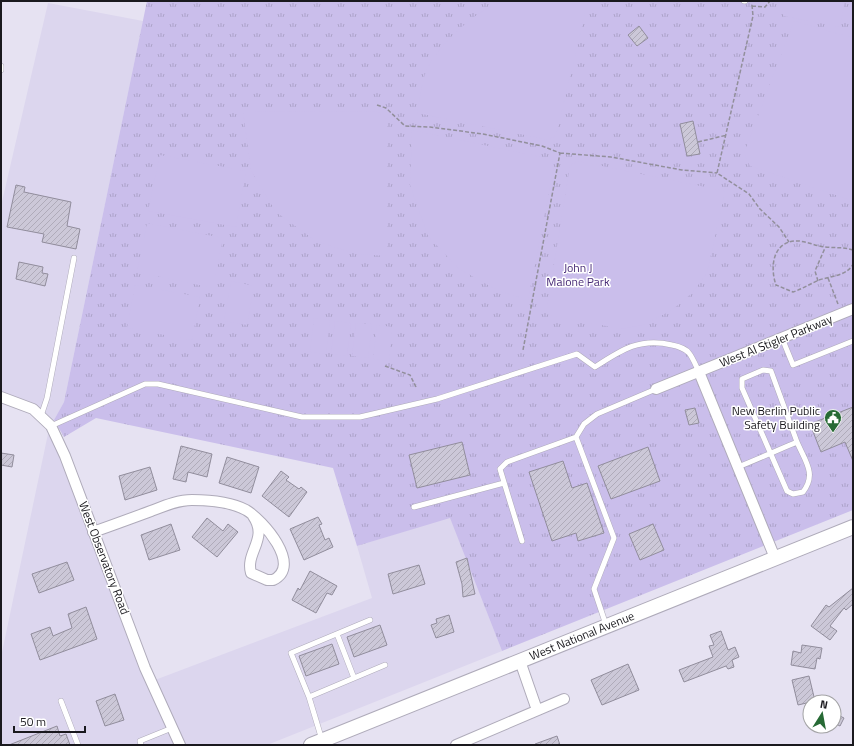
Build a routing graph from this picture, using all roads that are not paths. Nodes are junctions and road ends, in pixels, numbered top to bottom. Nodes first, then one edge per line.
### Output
1 (1, 66) edge
2 (1, 70) edge
3 (74, 258) dead end
4 (853, 309) edge
5 (782, 338) junction
6 (853, 341) edge
7 (700, 372) junction
8 (656, 389) joint
9 (1, 396) edge
10 (40, 416) junction
11 (51, 426) junction
12 (576, 437) junction
13 (798, 442) junction
14 (770, 453) junction
15 (738, 467) junction
16 (504, 483) junction
17 (414, 508) dead end
18 (253, 516) junction
19 (853, 527) edge
20 (93, 532) junction
21 (522, 541) dead end
22 (775, 558) junction
23 (370, 620) dead end
24 (607, 626) junction
25 (337, 634) junction
26 (520, 660) junction
27 (385, 665) dead end
28 (354, 678) junction
29 (308, 697) junction
30 (564, 700) dead end
31 (61, 701) dead end
32 (537, 710) junction
33 (172, 728) junction
34 (316, 743) edge
35 (78, 745) edge
36 (141, 745) edge
37 (180, 745) edge
38 (456, 745) edge

1 - 2 lane
3 - 10 lane
4 - 5 street, West Al Stigler Parkway
5 - 6 lane
5 - 7 street, West Al Stigler Parkway
7 - 8 street, West Al Stigler Parkway
7 - 11 lane
7 - 15 street
8 - 12 lane
9 - 10 street, West Observatory Road
10 - 11 street, West Observatory Road
11 - 20 street, West Observatory Road
12 - 16 lane
12 - 24 lane
13 - 14 lane
13 - 14 lane
13 - 14 lane
14 - 15 lane
15 - 22 street
16 - 17 lane
16 - 21 lane
18 - 18 street
18 - 20 street
19 - 22 main road, West National Avenue
20 - 33 street, West Observatory Road
22 - 24 main road, West National Avenue
23 - 25 lane
24 - 26 main road, West National Avenue
25 - 28 lane
25 - 29 lane
26 - 32 street
26 - 34 main road, West National Avenue
27 - 28 lane
28 - 29 lane
29 - 34 lane
30 - 32 street
31 - 35 lane
32 - 38 street
33 - 36 lane
33 - 37 street, West Observatory Road

